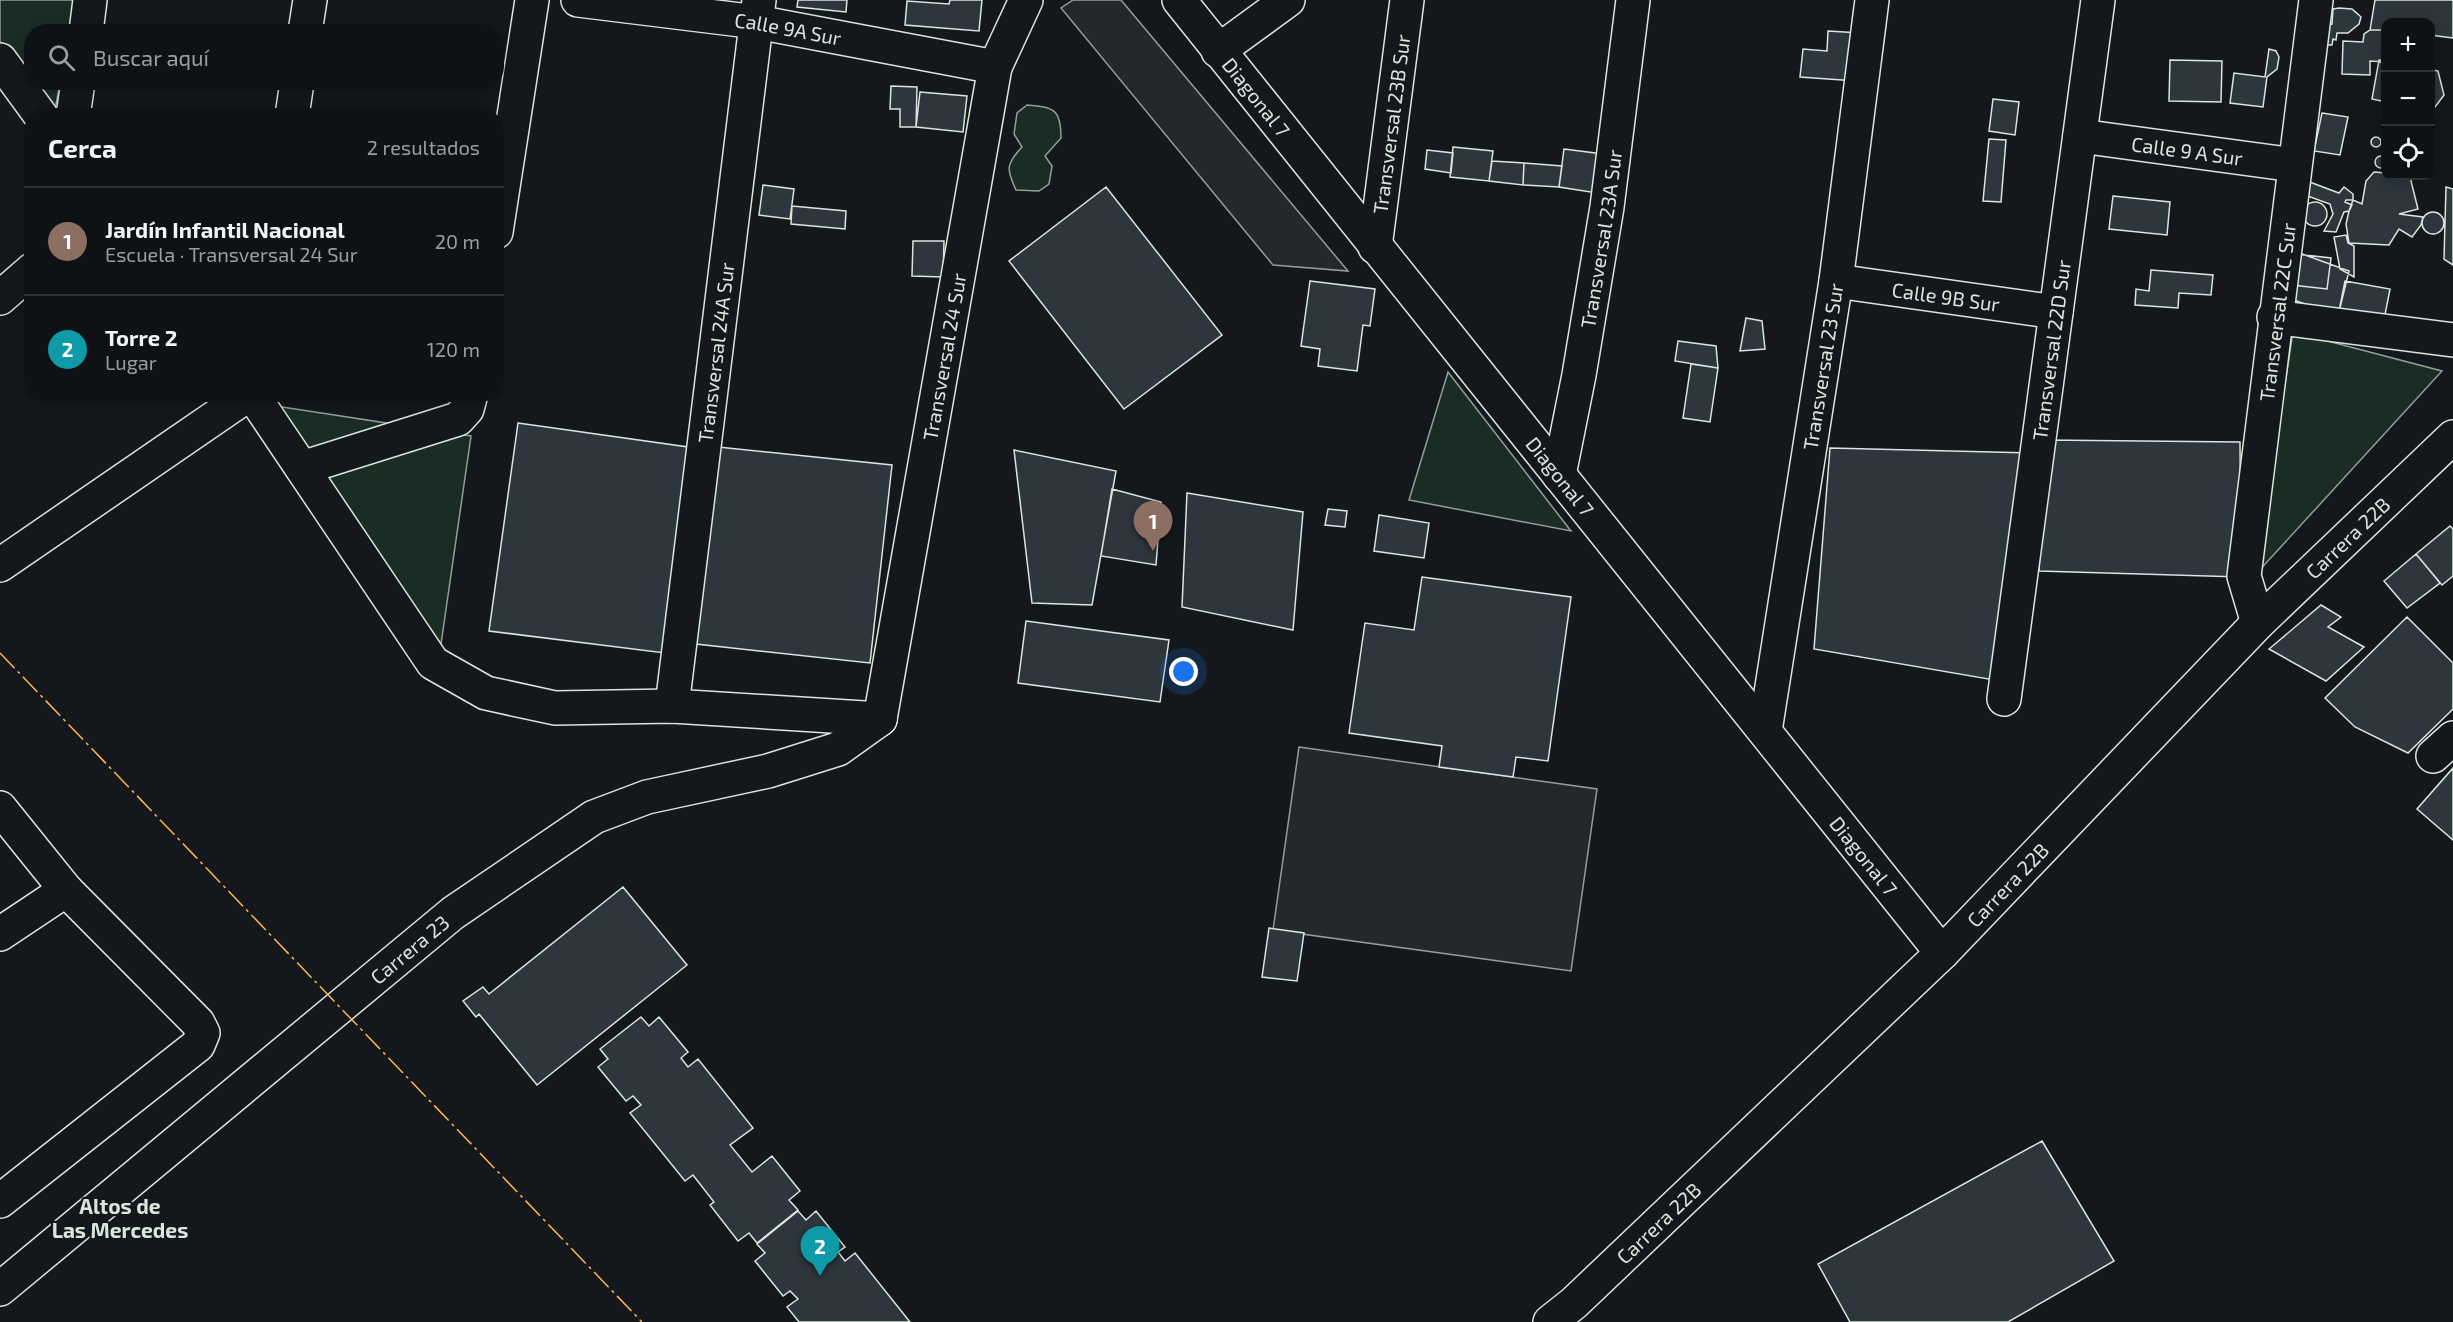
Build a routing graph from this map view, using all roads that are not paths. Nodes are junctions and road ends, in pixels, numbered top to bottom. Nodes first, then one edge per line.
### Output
1 (90, 0) edge
2 (310, 0) edge
3 (532, 0) edge
4 (578, 0) edge
5 (1026, 0) edge
6 (1179, 0) edge
7 (1288, 0) edge
8 (1407, 0) edge
9 (1633, 0) edge
10 (1872, 0) edge
11 (2098, 0) edge
12 (2316, 0) edge
13 (758, 11) edge
14 (87, 24) edge
15 (306, 24) edge
16 (1218, 51) junction
17 (0, 60) edge
18 (995, 67) junction
19 (77, 90) edge
20 (296, 90) edge
21 (35, 108) edge
22 (74, 108) edge
23 (293, 108) edge
24 (2080, 136) junction
25 (2294, 165) junction
26 (504, 180) edge
27 (1375, 247) junction
28 (24, 277) edge
29 (1836, 281) junction
30 (0, 298) edge
31 (2056, 312) junction
32 (2274, 316) junction
33 (2453, 340) edge
34 (239, 402) edge
35 (257, 402) edge
36 (469, 402) edge
37 (2453, 437) edge
38 (302, 468) junction
39 (1558, 475) junction
40 (0, 565) edge
41 (2258, 623) junction
42 (2004, 699) dead end
43 (672, 706) junction
44 (880, 718) junction
45 (1764, 730) junction
46 (0, 808) edge
47 (66, 890) junction
48 (0, 934) edge
49 (1942, 952) junction
50 (0, 1201) edge
51 (0, 1289) edge
52 (1550, 1322) edge

1 - 14 street
2 - 15 street
3 - 26 street
4 - 13 street, Calle 9A Sur
5 - 18 street, Transversal 24 Sur
6 - 16 street, Diagonal 7
7 - 16 street
8 - 27 street, Transversal 23B Sur
9 - 39 street, Transversal 23A Sur
10 - 29 street, Transversal 23 Sur
11 - 24 street, Transversal 22D Sur
12 - 25 street, Transversal 22C Sur
13 - 18 street, Calle 9A Sur
13 - 43 street, Transversal 24A Sur
16 - 27 street, Diagonal 7
17 - 21 street
18 - 44 street, Transversal 24 Sur
19 - 22 street
20 - 23 street
24 - 25 street, Calle 9 A Sur
24 - 31 street, Transversal 22D Sur
25 - 32 street, Transversal 22C Sur
27 - 39 street, Diagonal 7
28 - 30 street
29 - 31 street, Calle 9B Sur
29 - 45 street, Transversal 23 Sur
31 - 42 street, Transversal 22D Sur
32 - 33 street
32 - 41 street, Transversal 22C Sur
34 - 40 street
35 - 38 street
36 - 38 street
37 - 41 street, Carrera 22B
38 - 43 street
39 - 45 street, Diagonal 7
41 - 49 street, Carrera 22B
43 - 44 street
44 - 51 street, Carrera 23
45 - 49 street, Diagonal 7
46 - 47 street
47 - 48 street
47 - 50 street
49 - 52 street, Carrera 22B

